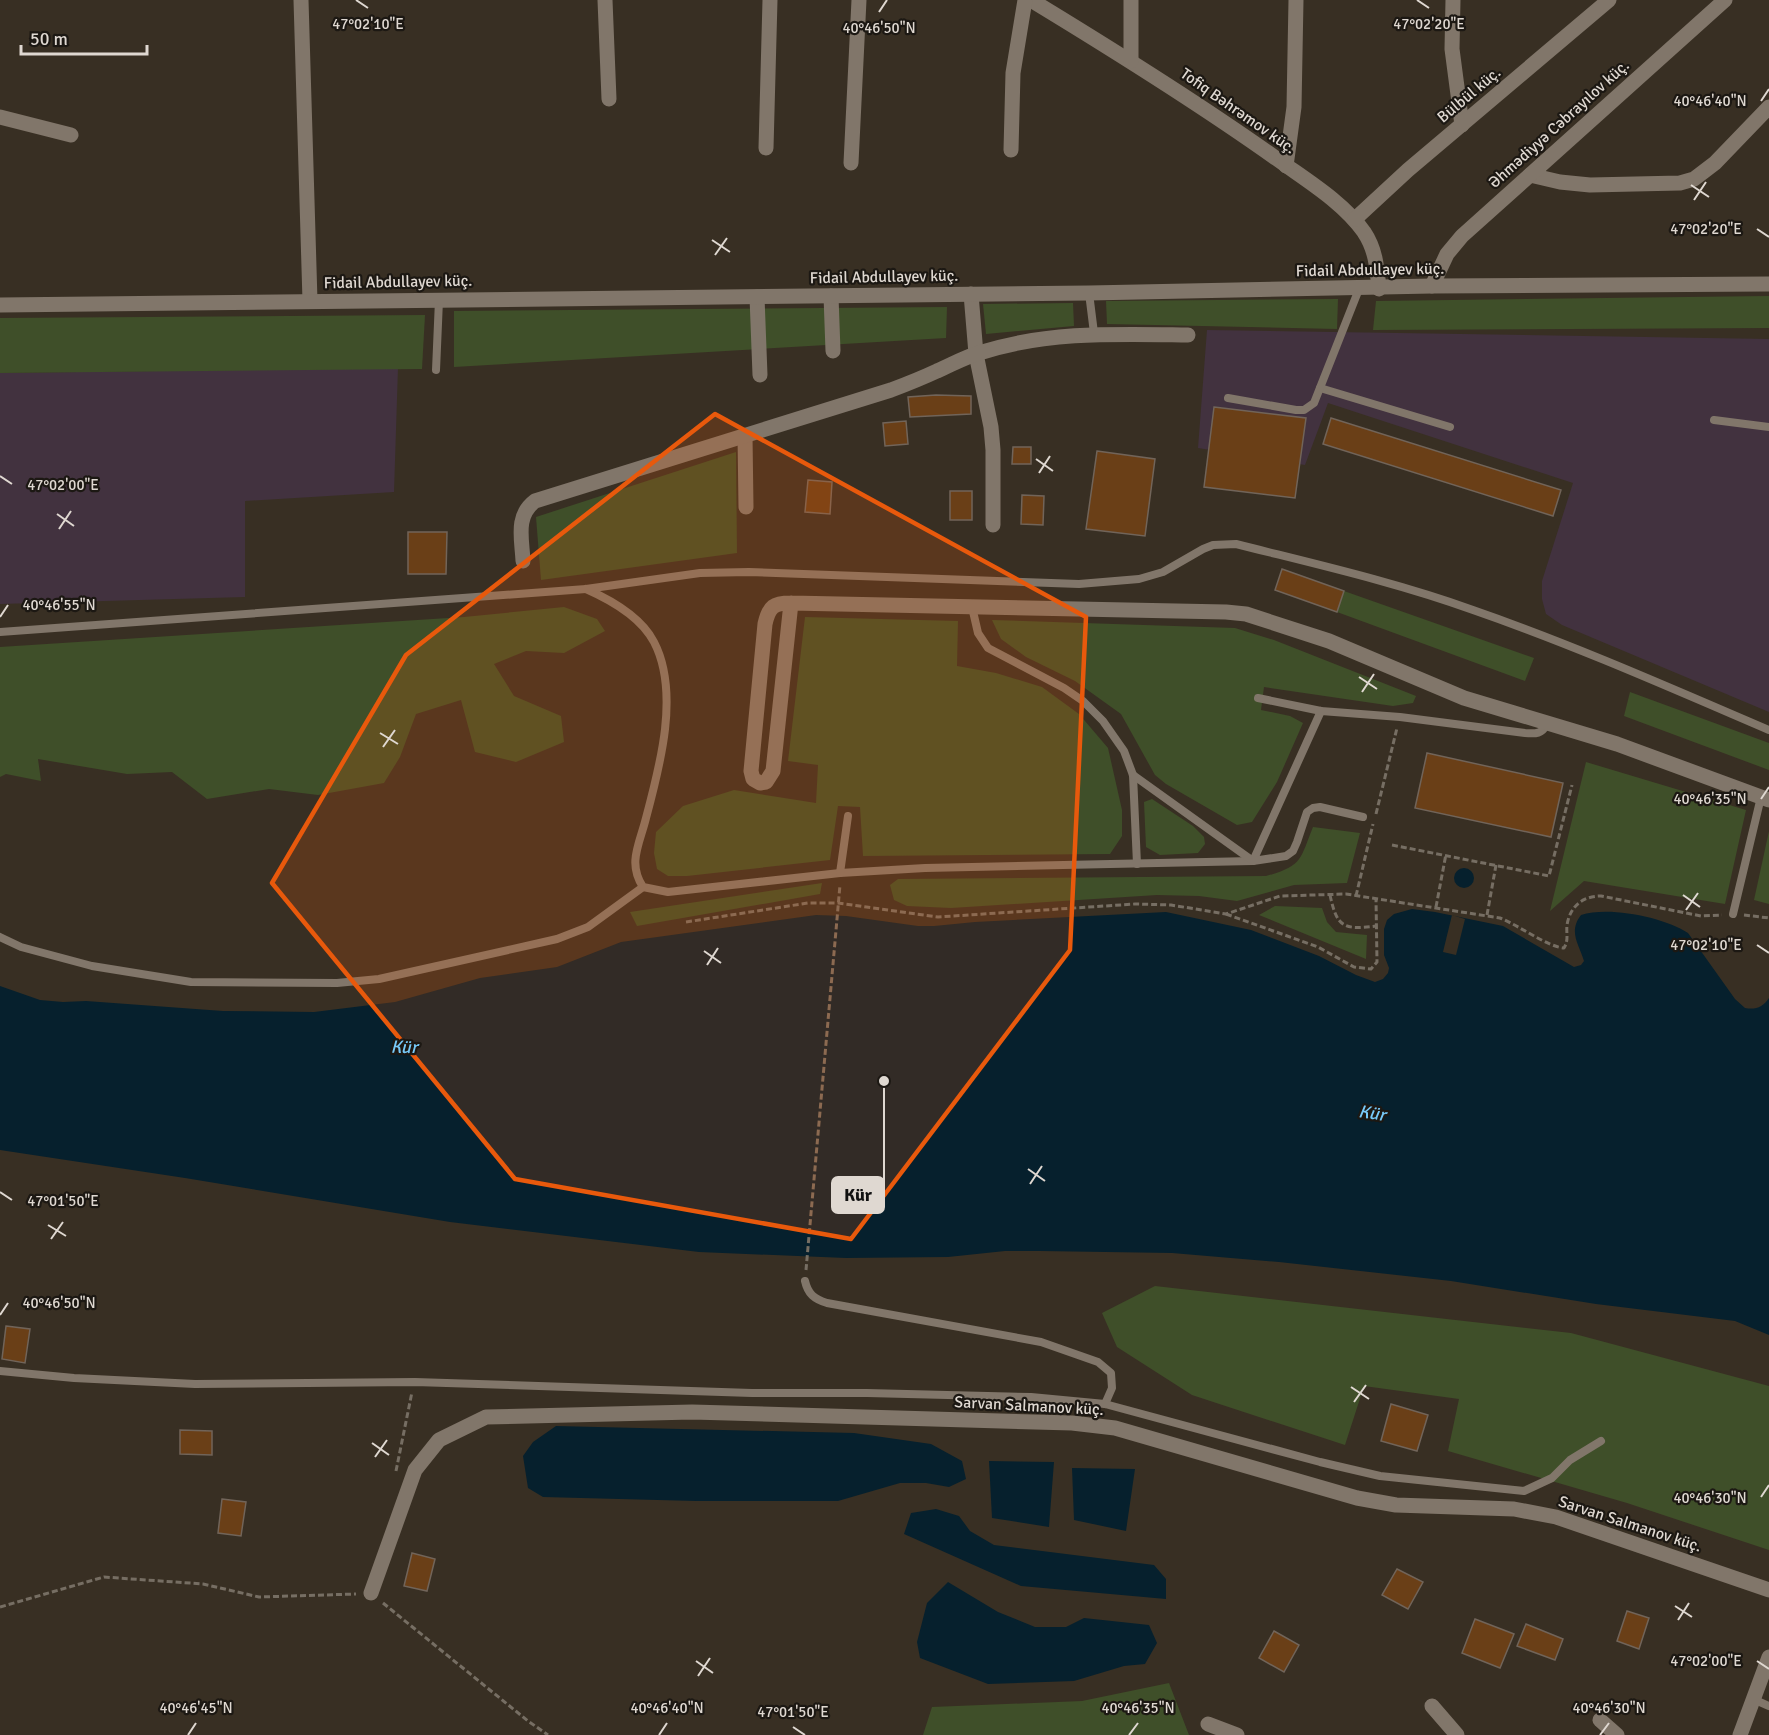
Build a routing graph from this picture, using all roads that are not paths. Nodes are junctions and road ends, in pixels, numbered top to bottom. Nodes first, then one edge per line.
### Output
1 (301, 0) edge
2 (605, 0) edge
3 (770, 0) edge
4 (859, 0) edge
5 (1025, 0) edge
6 (1031, 0) edge
7 (1131, 0) edge
8 (1296, 0) edge
9 (1453, 0) edge
10 (1609, 0) edge
11 (1725, 0) edge
12 (1131, 61) junction
13 (609, 99) dead end
14 (1769, 107) edge
15 (0, 117) edge
16 (1462, 125) junction
17 (71, 135) dead end
18 (766, 148) dead end
19 (1011, 150) dead end
20 (850, 163) dead end
21 (1286, 166) junction
22 (1530, 175) junction
23 (1354, 219) junction
24 (1769, 284) edge
25 (1432, 286) junction
26 (1359, 289) junction
27 (1379, 289) junction
28 (1089, 293) junction
29 (971, 294) junction
30 (831, 296) junction
31 (758, 297) junction
32 (439, 300) junction
33 (310, 301) junction
34 (0, 305) edge
35 (1094, 333) junction
36 (1188, 335) dead end
37 (833, 351) dead end
38 (976, 354) junction
39 (436, 370) dead end
40 (760, 375) dead end
41 (1320, 388) junction
42 (1228, 398) dead end
43 (1714, 420) dead end
44 (1450, 427) dead end
45 (1769, 427) edge
46 (745, 436) junction
47 (746, 507) dead end
48 (993, 525) dead end
49 (523, 561) dead end
50 (586, 589) junction
51 (791, 603) junction
52 (972, 607) junction
53 (0, 632) edge
54 (1258, 698) dead end
55 (1321, 711) junction
56 (1547, 724) junction
57 (1769, 730) edge
58 (1133, 775) junction
59 (1765, 799) edge
60 (848, 816) dead end
61 (1363, 818) dead end
62 (1253, 861) junction
63 (1137, 864) junction
64 (840, 873) junction
65 (643, 887) junction
66 (1734, 914) road end
67 (0, 938) edge
68 (805, 1281) road end
69 (0, 1371) edge
70 (1105, 1404) junction
71 (1601, 1441) dead end
72 (1769, 1590) edge
73 (371, 1593) road end
74 (1769, 1657) edge
75 (1753, 1699) junction
76 (1432, 1706) dead end
77 (1769, 1706) edge
78 (1600, 1720) dead end
79 (1209, 1724) dead end
80 (1237, 1735) edge
81 (1457, 1735) edge
82 (1617, 1735) edge
83 (1740, 1735) edge

1 - 33 street
2 - 13 street
3 - 18 street
4 - 20 street
5 - 19 street
6 - 12 street, Tofiq Bəhrəmov küç.
7 - 12 street
8 - 21 street
9 - 16 street
10 - 16 street, Bülbül küç.
11 - 22 street, Əhmədiyyə Cəbrayılov küç.
12 - 21 street, Tofiq Bəhrəmov küç.
14 - 22 street
15 - 17 street
16 - 23 street, Bülbül küç.
21 - 23 street, Tofiq Bəhrəmov küç.
22 - 25 street, Əhmədiyyə Cəbrayılov küç.
23 - 27 street, Tofiq Bəhrəmov küç.
24 - 25 street, Fidail Abdullayev küç.
25 - 27 street, Fidail Abdullayev küç.
26 - 27 street, Fidail Abdullayev küç.
26 - 28 street, Fidail Abdullayev küç.
26 - 41 lane
28 - 29 street, Fidail Abdullayev küç.
28 - 35 lane
29 - 30 street, Fidail Abdullayev küç.
29 - 38 street
30 - 31 street, Fidail Abdullayev küç.
30 - 37 street
31 - 32 street, Fidail Abdullayev küç.
31 - 40 street
32 - 33 street, Fidail Abdullayev küç.
32 - 39 lane
33 - 34 street, Fidail Abdullayev küç.
35 - 36 street
35 - 38 street
38 - 46 street
38 - 48 street
41 - 42 lane
41 - 44 lane
43 - 45 lane
46 - 47 street
46 - 49 street
50 - 53 lane
50 - 57 lane
50 - 65 lane
51 - 51 street
51 - 52 street
52 - 56 street
52 - 58 lane
54 - 55 lane
55 - 56 lane
55 - 62 lane
56 - 59 street
58 - 62 lane
58 - 63 lane
59 - 66 lane
60 - 64 lane
61 - 62 lane
62 - 63 lane
63 - 64 lane
64 - 65 lane
65 - 67 lane
68 - 70 lane
69 - 70 lane
70 - 71 lane
72 - 73 street, Sarvan Salmanov küç.
74 - 75 street
75 - 77 lane
75 - 83 street
76 - 81 street
78 - 82 street
79 - 80 street

